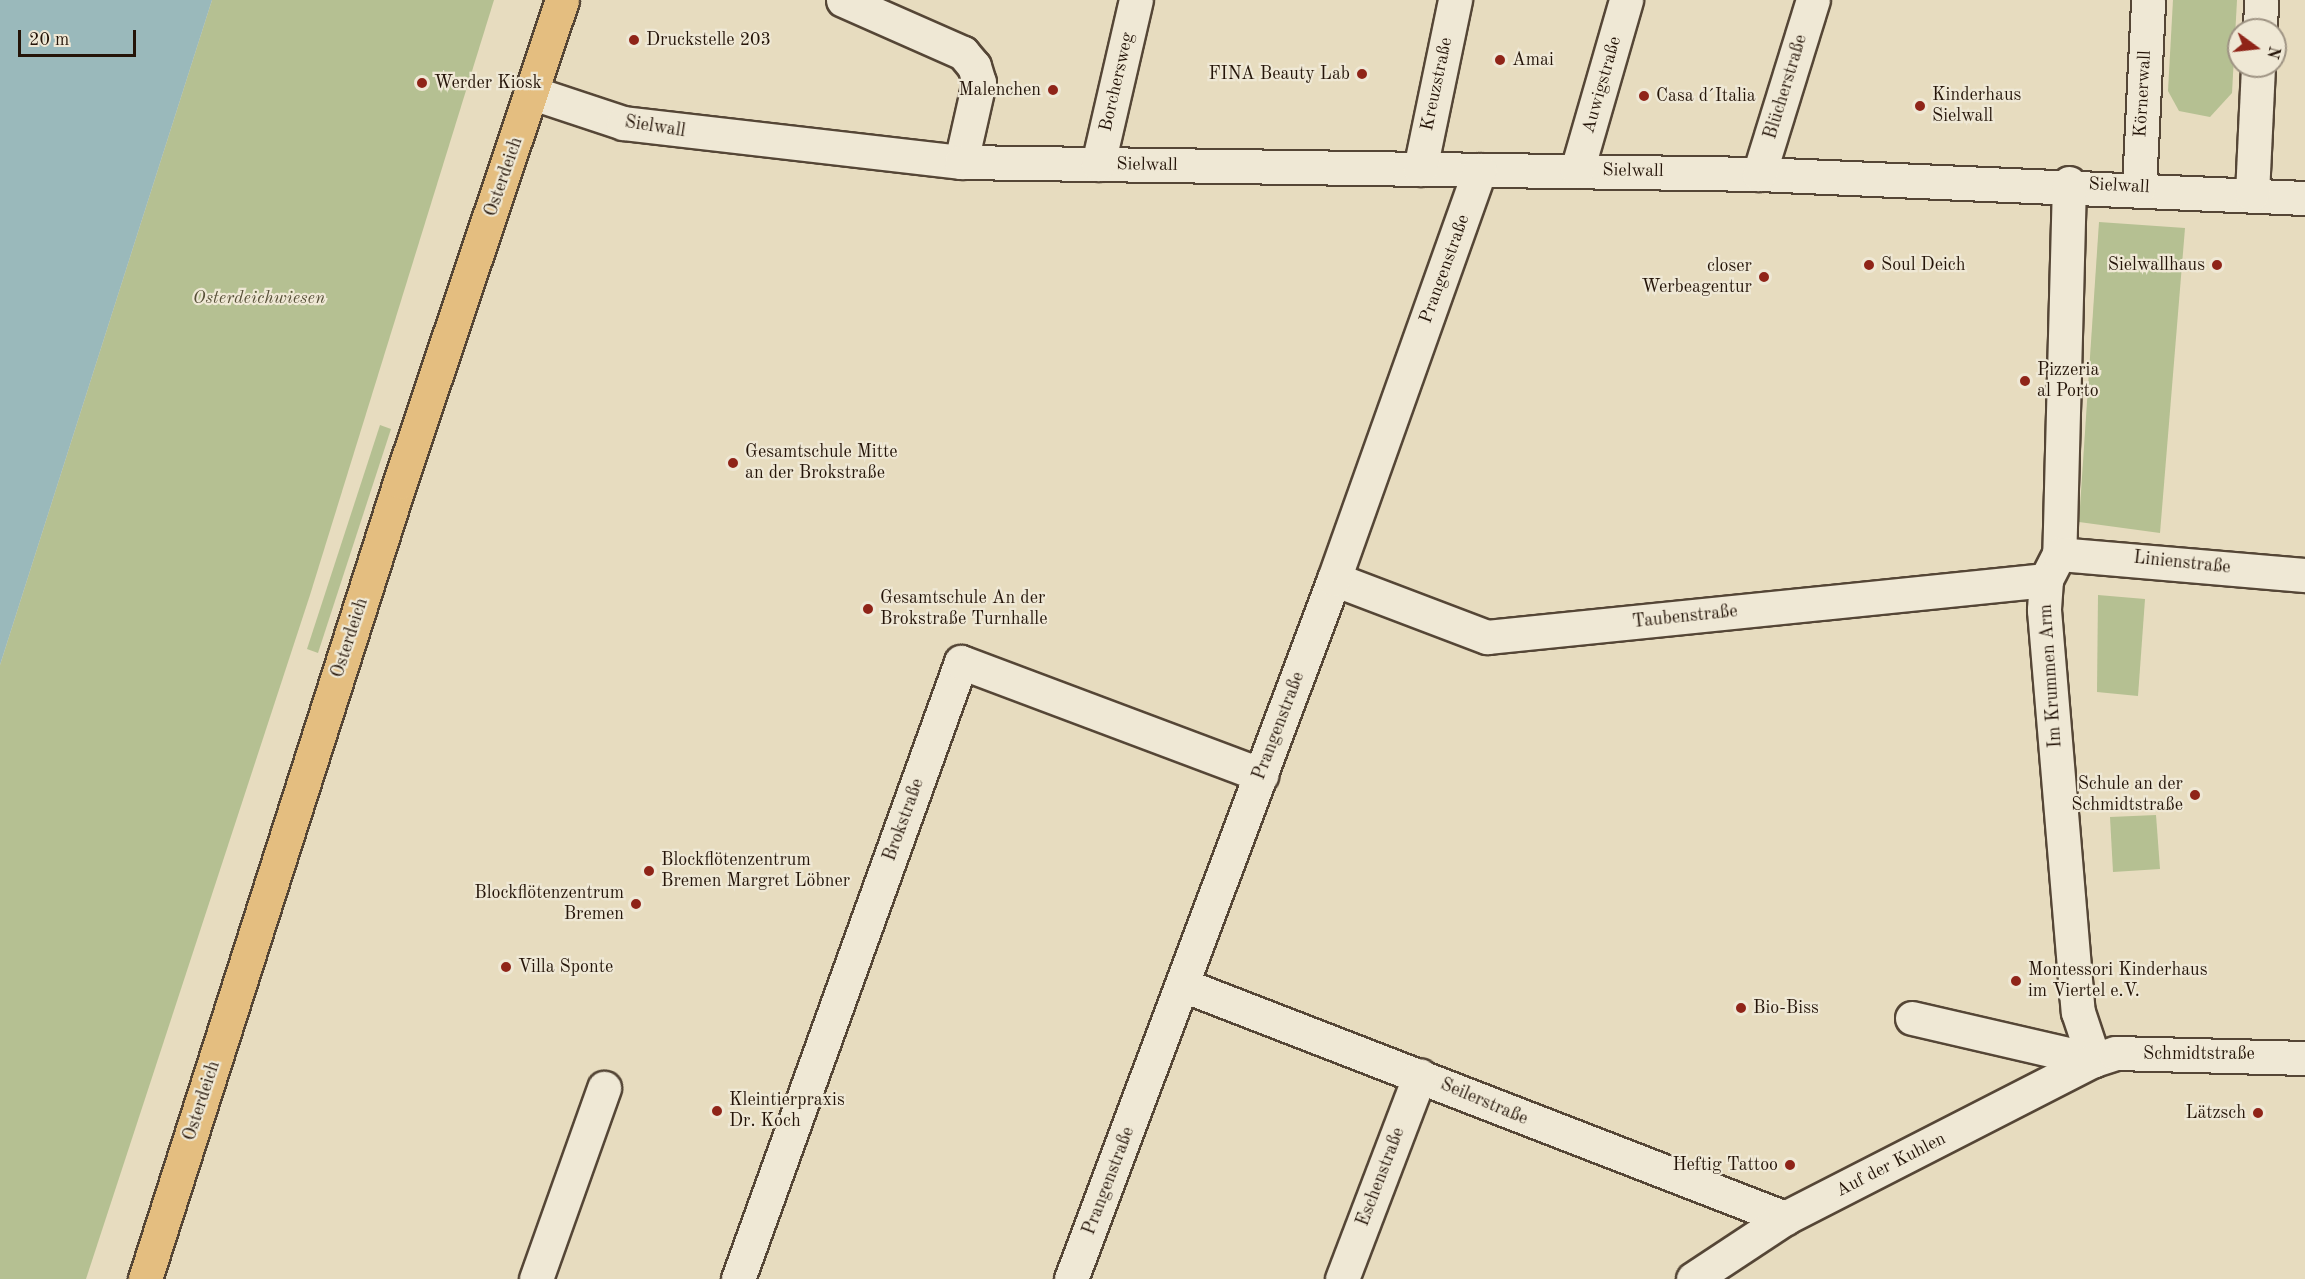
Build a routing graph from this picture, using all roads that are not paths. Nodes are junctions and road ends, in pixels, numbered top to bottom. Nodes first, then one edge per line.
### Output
1 (562, 0) edge
2 (843, 0) edge
3 (1136, 0) edge
4 (1455, 0) edge
5 (1626, 0) edge
6 (1813, 0) edge
7 (2148, 0) edge
8 (2257, 78) edge
9 (533, 93) junction
10 (961, 162) junction
11 (1098, 164) junction
12 (1420, 169) junction
13 (1480, 170) junction
14 (1577, 170) junction
15 (1760, 174) junction
16 (2069, 183) junction
17 (2139, 187) junction
18 (2252, 194) junction
19 (2305, 198) edge
20 (2052, 567) junction
21 (2305, 575) edge
22 (1334, 579) junction
23 (1261, 775) junction
24 (1183, 985) junction
25 (1912, 1018) dead end
26 (2305, 1058) edge
27 (2094, 1060) junction
28 (1420, 1075) junction
29 (604, 1088) dead end
30 (1785, 1218) junction
31 (145, 1279) edge
32 (536, 1279) edge
33 (738, 1279) edge
34 (1071, 1279) edge
35 (1342, 1279) edge
36 (1693, 1279) edge

1 - 9 main road, Osterdeich
2 - 10 street
3 - 11 street, Borchersweg
4 - 12 street, Kreuzstraße
5 - 14 street, Auwigstraße
6 - 15 street, Blücherstraße
7 - 17 street, Körnerwall
8 - 18 street
9 - 10 street, Sielwall
9 - 31 main road, Osterdeich
10 - 11 street, Sielwall
11 - 12 street, Sielwall
12 - 13 street, Sielwall
13 - 14 street, Sielwall
13 - 22 street, Prangenstraße
14 - 15 street, Sielwall
15 - 16 street, Sielwall
16 - 17 street, Sielwall
16 - 20 street, Im Krummen Arm
17 - 18 street, Sielwall
18 - 19 street, Sielwall
20 - 21 street, Linienstraße
20 - 22 street, Taubenstraße
20 - 27 street, Im Krummen Arm
22 - 23 street, Prangenstraße
23 - 24 street, Prangenstraße
23 - 33 street, Brokstraße
24 - 28 street, Seilerstraße
24 - 34 street, Prangenstraße
25 - 27 street
26 - 27 street, Schmidtstraße
27 - 30 street, Auf der Kuhlen
28 - 30 street, Seilerstraße
28 - 35 street, Eschenstraße
29 - 32 street
30 - 36 street, Auf der Kuhlen

